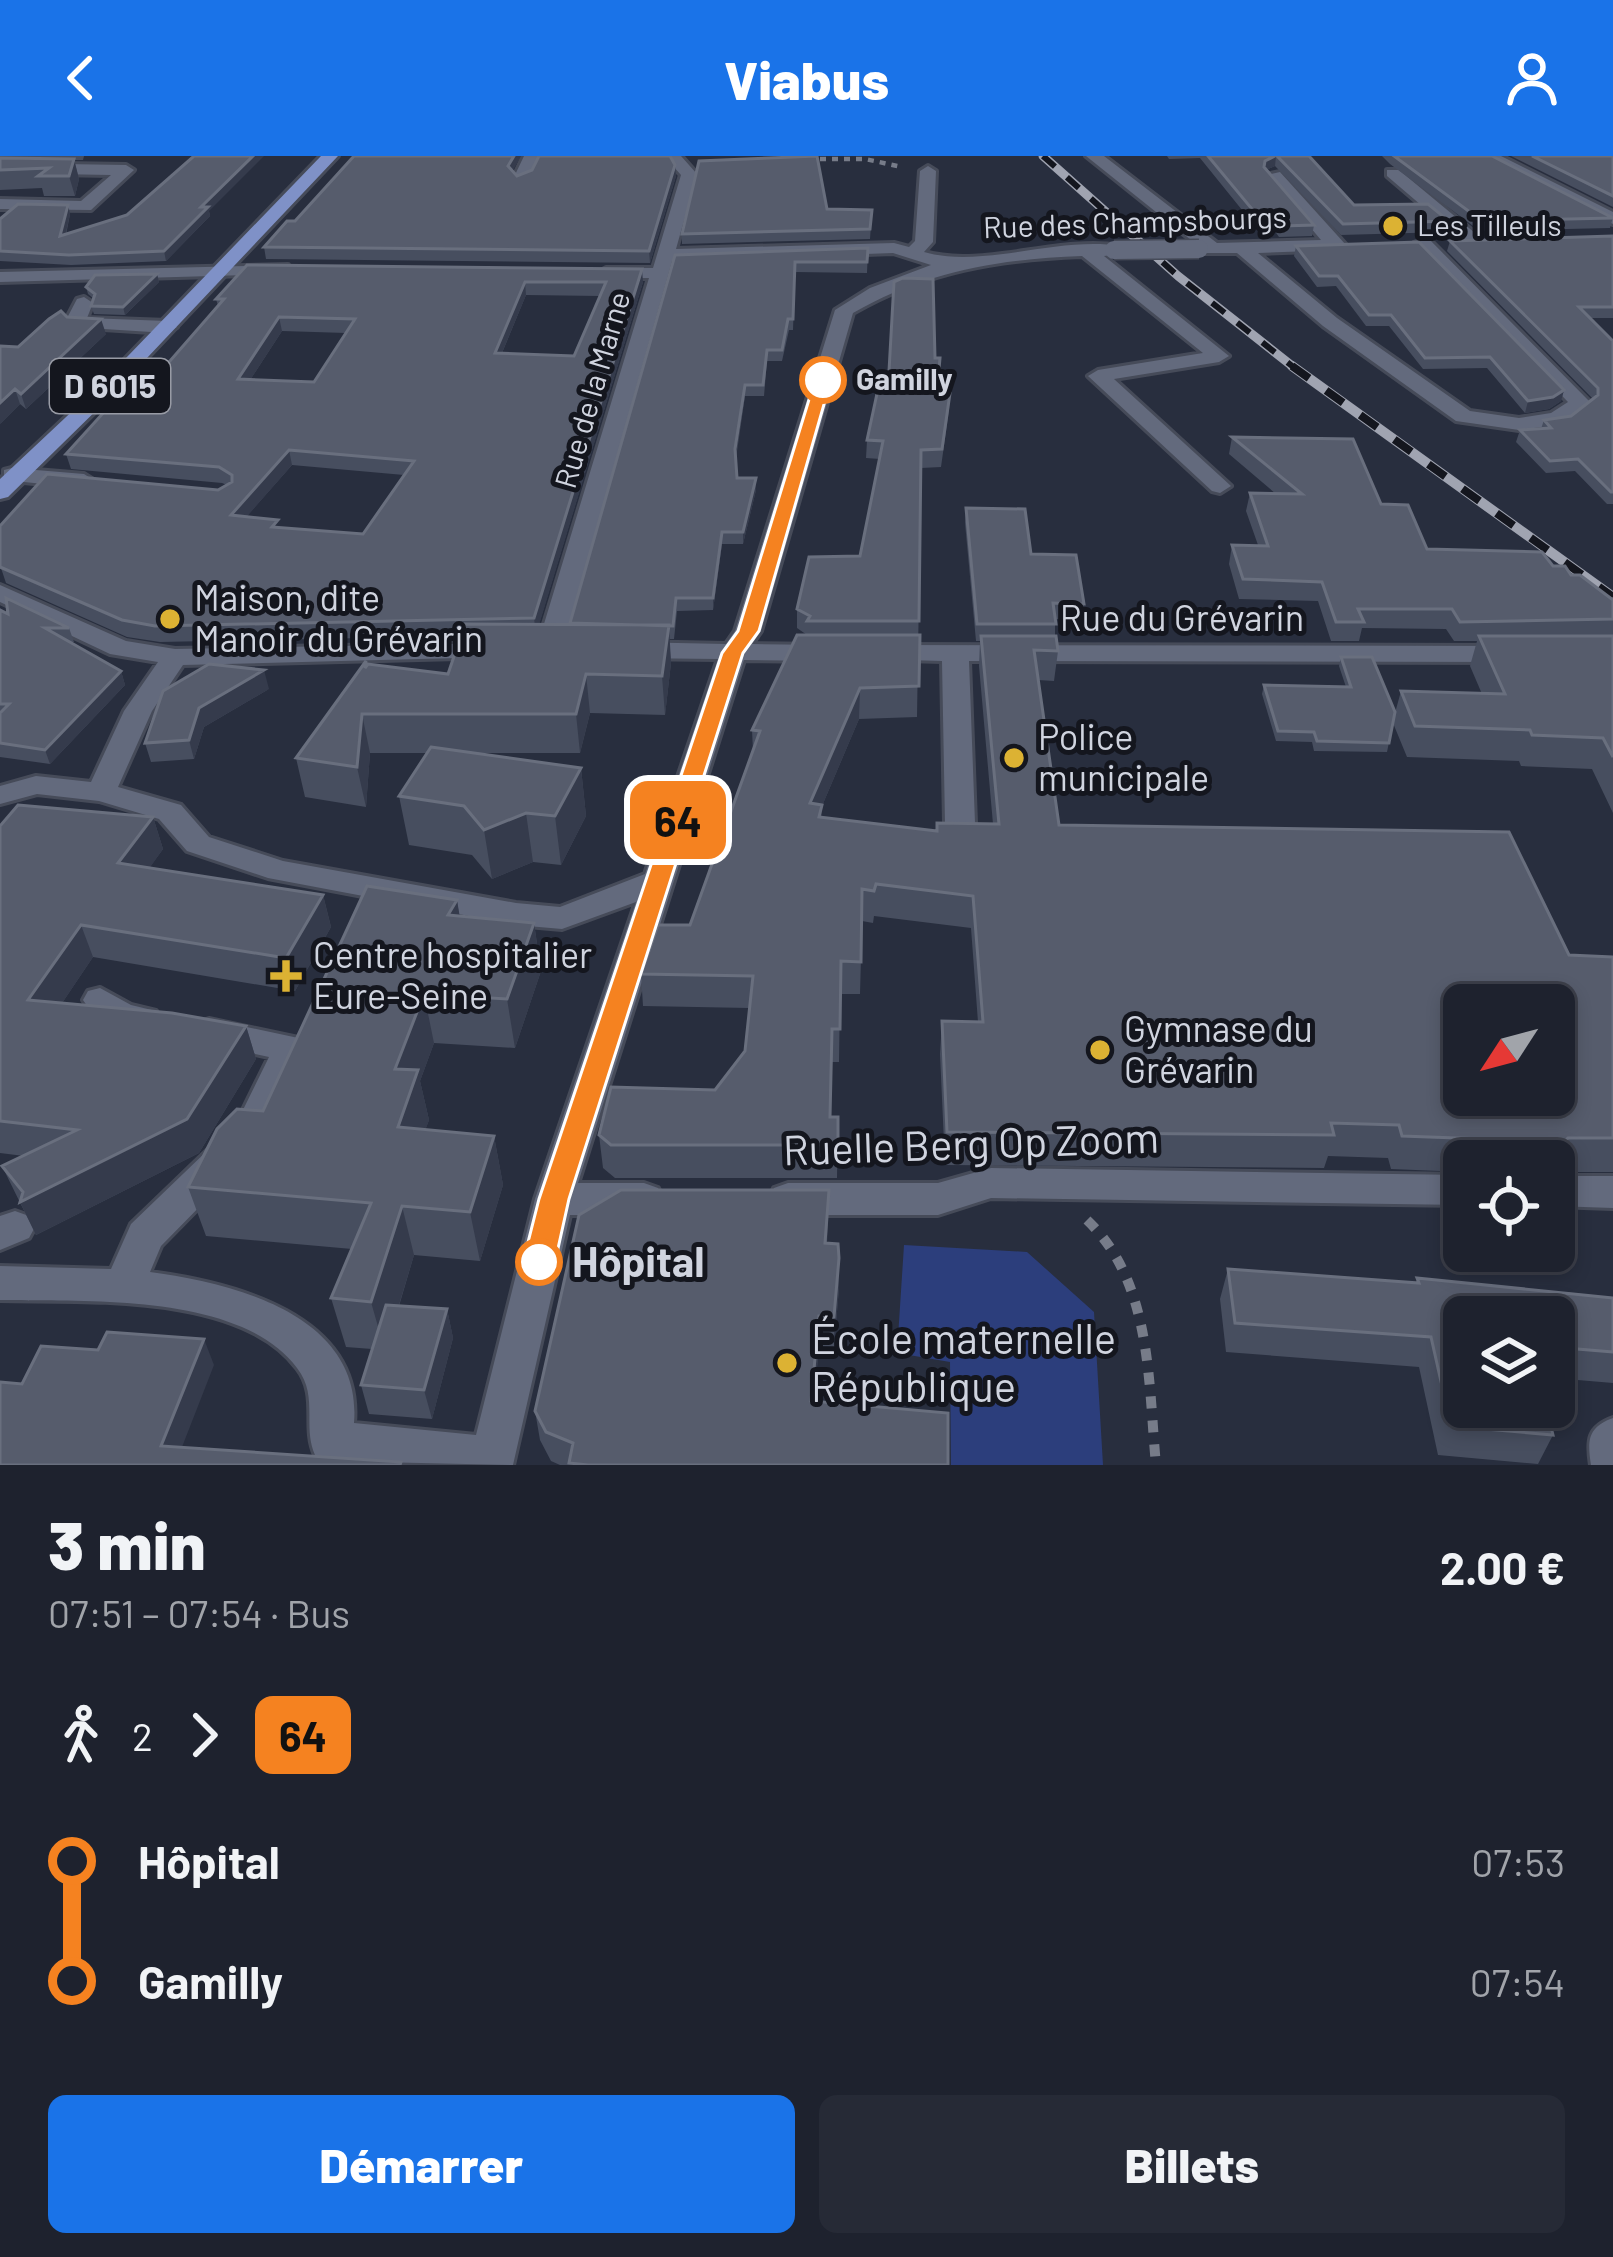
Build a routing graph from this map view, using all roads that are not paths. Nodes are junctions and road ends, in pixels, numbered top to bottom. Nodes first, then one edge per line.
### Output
1 (312, 156) edge
2 (330, 156) edge
3 (532, 156) edge
4 (1094, 156) edge
5 (1490, 156) edge
6 (675, 159) edge
7 (698, 162) edge
8 (0, 167) edge
9 (928, 171) road end
10 (1393, 173) edge
11 (1274, 176) edge
12 (521, 178) edge
13 (0, 204) edge
14 (273, 213) junction
15 (1613, 218) edge
16 (1424, 243) junction
17 (1401, 244) edge
18 (1334, 245) junction
19 (1356, 245) edge
20 (1242, 248) junction
21 (1206, 249) junction
22 (1087, 251) junction
23 (914, 252) junction
24 (946, 264) junction
25 (660, 266) junction
26 (224, 268) junction
27 (300, 269) edge
28 (590, 273) edge
29 (0, 277) edge
30 (84, 302) edge
31 (167, 327) junction
32 (4, 482) edge
33 (109, 483) edge
34 (1220, 486) dead end
35 (0, 593) edge
36 (571, 648) junction
37 (733, 653) junction
38 (955, 653) junction
39 (1546, 654) edge
40 (175, 657) junction
41 (100, 792) junction
42 (0, 795) edge
43 (960, 823) edge
44 (658, 881) junction
45 (100, 1000) dead end
46 (1443, 1190) edge
47 (1575, 1191) edge
48 (1613, 1192) edge
49 (554, 1199) junction
50 (677, 1199) edge
51 (748, 1199) edge
52 (0, 1283) edge
53 (125, 1285) junction
54 (1613, 1438) edge
55 (492, 1461) edge
56 (1613, 1465) edge

1 - 14 main road, D 6015
2 - 14 main road, D 6015
3 - 12 street
4 - 21 street
5 - 15 street
6 - 7 street
6 - 25 street, Rue de la Marne
8 - 13 street
9 - 23 street
10 - 16 street
11 - 18 street
14 - 26 main road, D 6015
16 - 17 street
16 - 20 street
18 - 19 street, Rue des Champsbourgs
18 - 20 street, Rue des Champsbourgs
20 - 21 street, Rue des Champsbourgs
21 - 22 street, Rue des Champsbourgs, bridge
22 - 24 street, Rue des Champsbourgs
22 - 34 street
23 - 24 street, Rue des Champsbourgs
23 - 25 street, Rue des Champsbourgs
24 - 37 street
25 - 28 street, Rue des Champsbourgs
25 - 36 street, Rue de la Marne
26 - 27 street
26 - 29 street
26 - 31 main road, D 6015
30 - 31 street
31 - 32 main road, D 6015
32 - 33 street
35 - 40 street, Rue du Grévarin
36 - 37 street, Rue du Grévarin
36 - 40 street, Rue du Grévarin
37 - 38 street, Rue du Grévarin
37 - 44 street
38 - 39 street, Rue du Grévarin
38 - 43 street
40 - 41 street
41 - 42 street
41 - 44 street
44 - 49 street
45 - 53 street
46 - 51 street, Ruelle Berg Op Zoom
47 - 48 street
49 - 50 street
49 - 55 street
52 - 53 street
53 - 55 street
54 - 56 street

